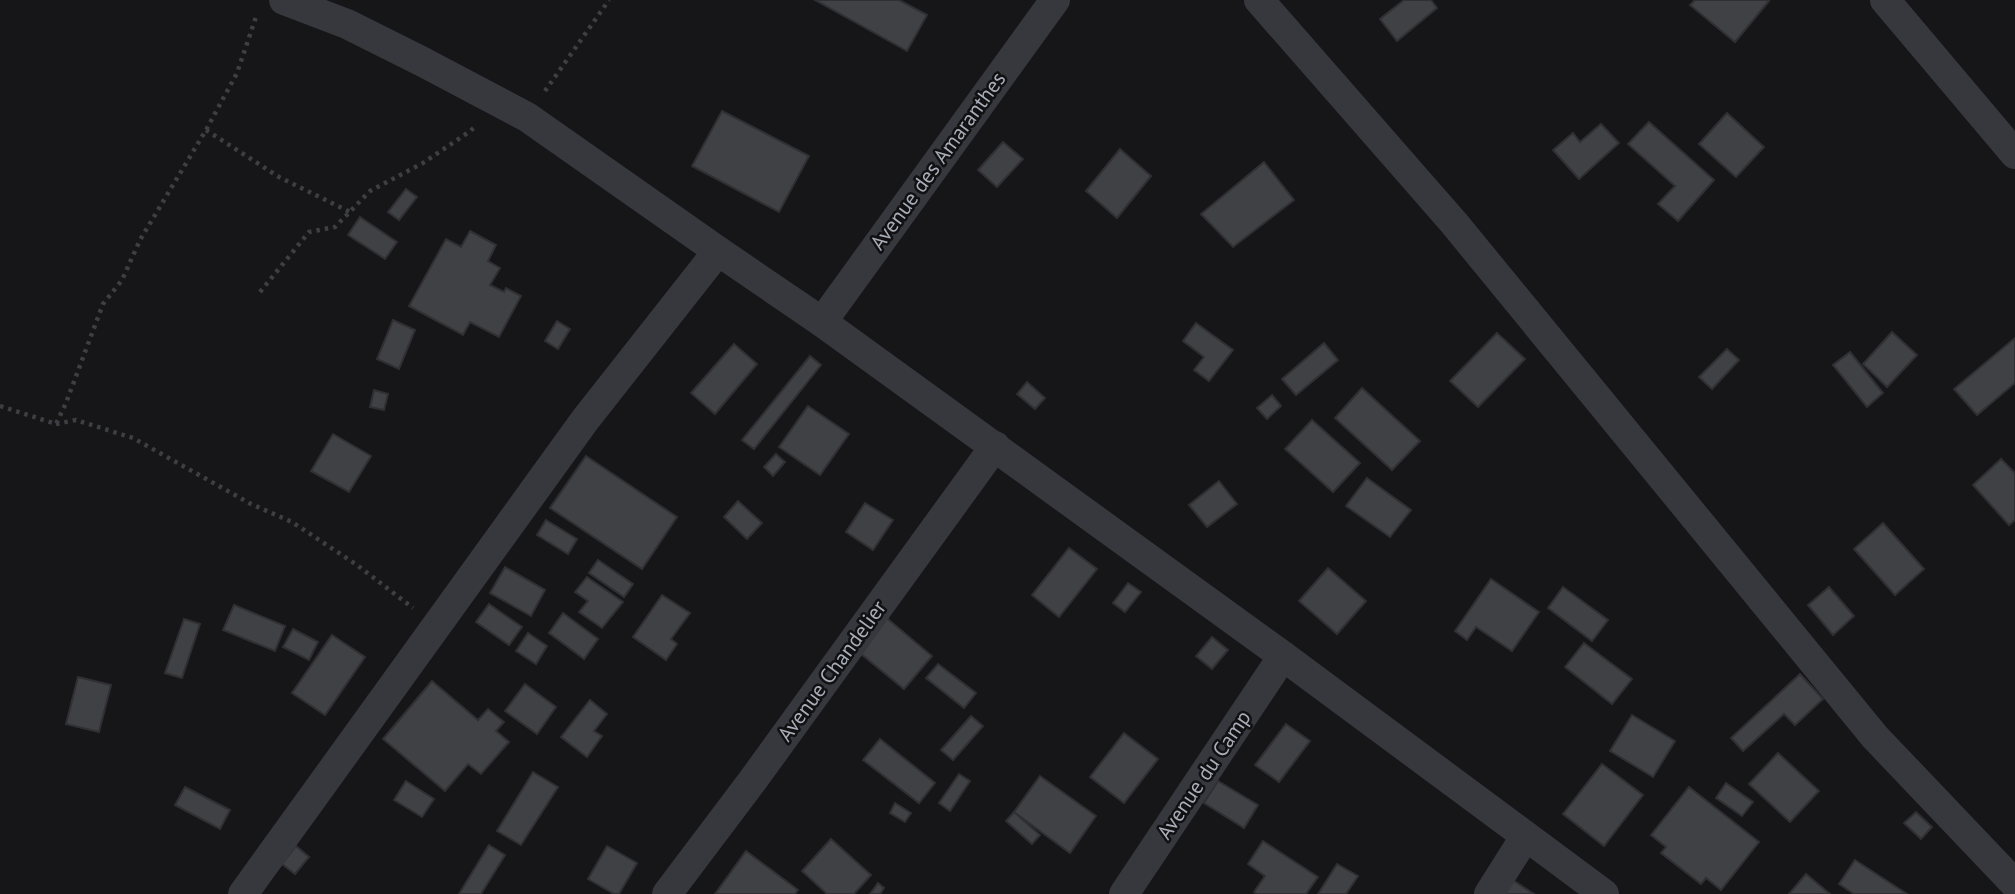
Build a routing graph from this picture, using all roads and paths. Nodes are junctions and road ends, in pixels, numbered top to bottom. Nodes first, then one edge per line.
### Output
1 (608, 0) edge
2 (1055, 0) edge
3 (1259, 0) edge
4 (1885, 0) edge
5 (272, 6) edge
6 (499, 102) junction
7 (527, 117) junction
8 (206, 130) junction
9 (2015, 154) edge
10 (350, 212) junction
11 (718, 251) junction
12 (260, 292) dead end
13 (822, 321) junction
14 (0, 406) edge
15 (55, 424) junction
16 (995, 446) junction
17 (436, 626) junction
18 (1283, 656) junction
19 (1525, 837) junction
20 (2015, 884) edge
21 (243, 894) edge
22 (667, 894) edge
23 (1124, 894) edge
24 (1489, 894) edge
25 (1604, 894) edge

1 - 7 path
2 - 13 street, Avenue des Amaranthes
3 - 20 street
4 - 9 street
5 - 6 street
5 - 8 path
6 - 7 street
6 - 10 path
7 - 11 street
8 - 10 path
8 - 15 path
10 - 12 path
11 - 13 street
11 - 17 street
13 - 16 street
14 - 15 path
15 - 17 path
16 - 18 street
16 - 22 street, Avenue Chandelier
17 - 21 street
18 - 19 street
18 - 23 street, Avenue du Camp
19 - 24 street
19 - 25 street

